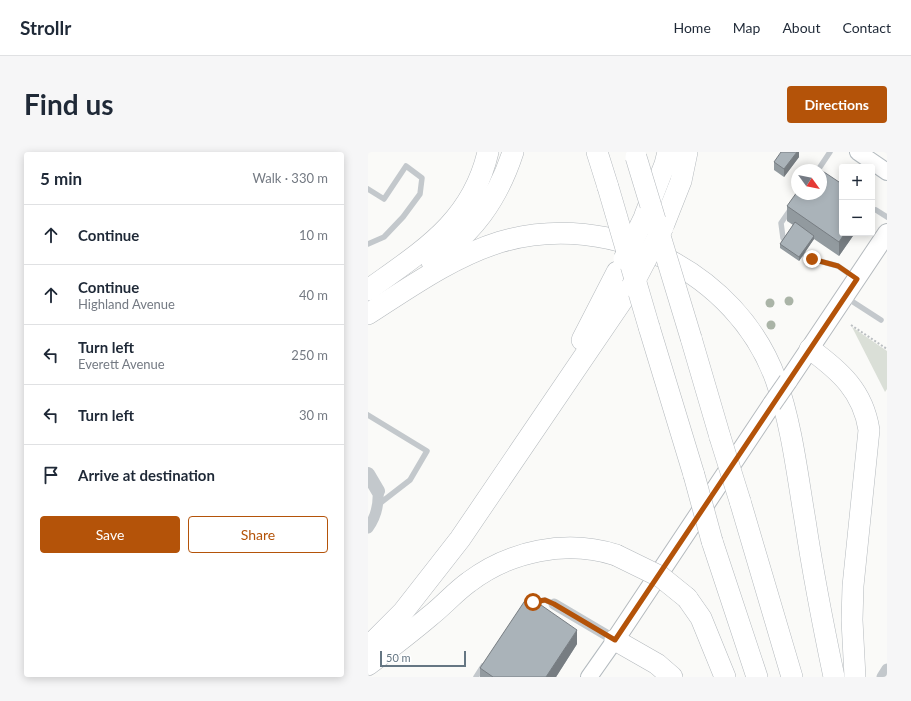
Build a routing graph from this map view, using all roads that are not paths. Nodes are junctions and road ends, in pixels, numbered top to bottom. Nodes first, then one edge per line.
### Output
1 (488, 152) edge
2 (513, 152) edge
3 (597, 152) edge
4 (668, 152) edge
5 (830, 152) edge
6 (858, 152) edge
7 (635, 154) edge
8 (688, 155) edge
9 (822, 164) edge
10 (887, 172) edge
11 (368, 189) edge
12 (793, 206) edge
13 (876, 210) dead end
14 (887, 217) edge
15 (887, 233) edge
16 (368, 244) edge
17 (625, 279) junction
18 (857, 279) junction
19 (368, 290) edge
20 (845, 297) junction
21 (368, 304) edge
22 (368, 314) edge
23 (881, 320) dead end
24 (810, 349) junction
25 (368, 415) edge
26 (368, 474) edge
27 (378, 498) junction
28 (368, 528) edge
29 (554, 604) joint
30 (523, 608) edge
31 (615, 640) junction
32 (377, 646) edge
33 (488, 658) edge
34 (368, 665) edge
35 (887, 669) edge
36 (476, 677) edge
37 (589, 677) edge
38 (672, 677) edge
39 (725, 677) edge
40 (757, 677) edge
41 (792, 677) edge
42 (834, 677) edge
43 (855, 677) edge
44 (882, 677) edge

1 - 19 highway
2 - 21 highway
3 - 40 highway, bridge
4 - 17 highway, bridge
5 - 9 lane
6 - 10 main road
7 - 41 highway, bridge
8 - 17 highway, bridge
11 - 16 lane
12 - 18 lane
13 - 14 lane
15 - 18 main road
17 - 32 highway
18 - 20 main road
20 - 23 lane
20 - 24 main road
22 - 42 highway
24 - 31 main road, bridge
24 - 43 highway
25 - 27 lane
26 - 27 street
27 - 28 street
29 - 30 lane
29 - 31 street
31 - 37 main road
31 - 38 highway
32 - 34 highway
32 - 39 highway, bridge
33 - 36 lane
35 - 44 street

